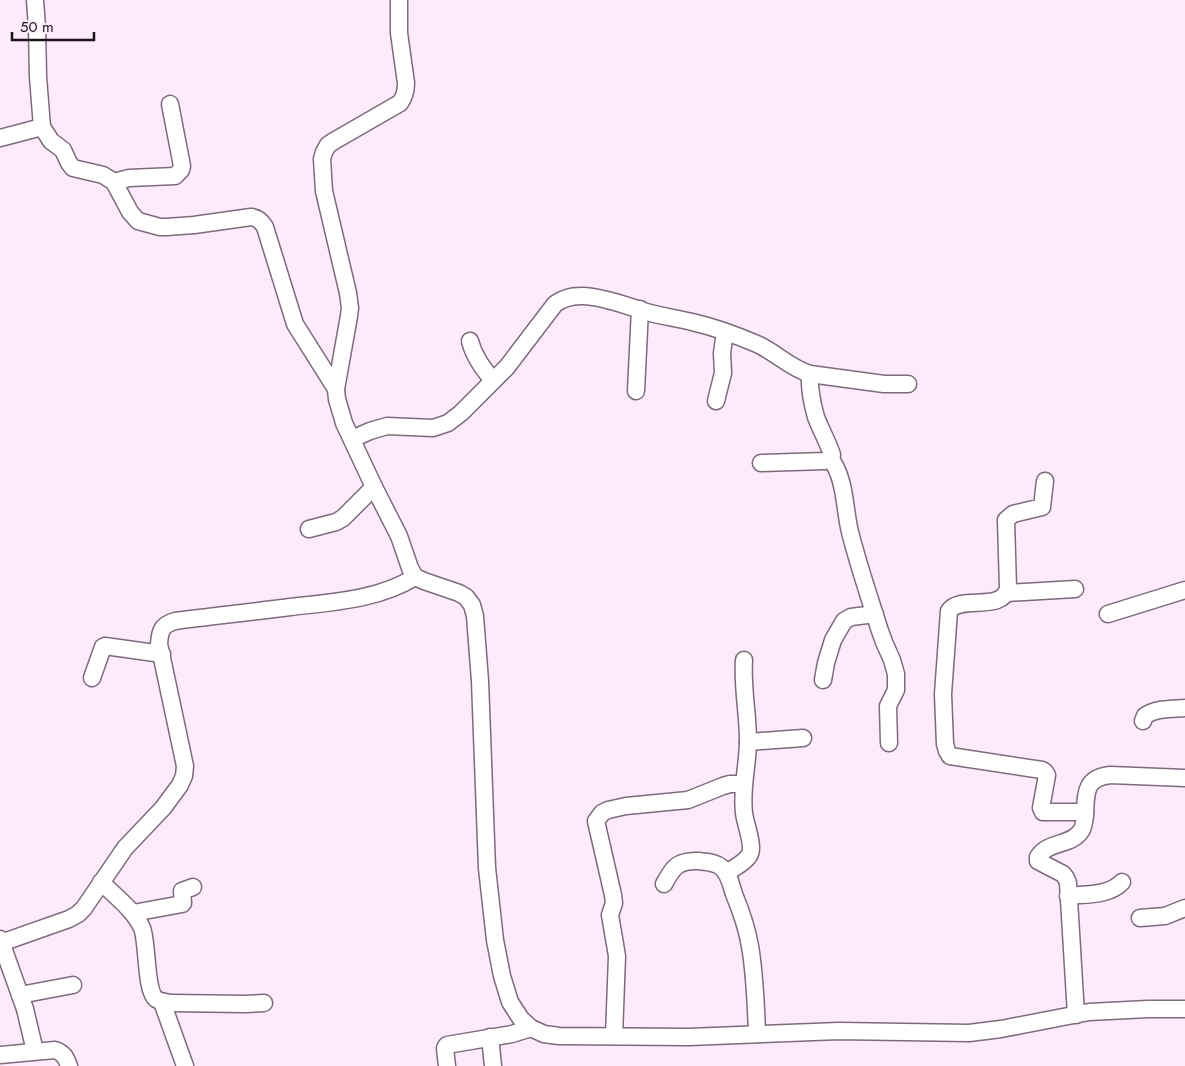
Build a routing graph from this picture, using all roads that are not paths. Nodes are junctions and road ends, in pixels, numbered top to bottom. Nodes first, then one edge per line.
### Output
1 (399, 0) edge
2 (40, 1) edge
3 (170, 104) dead end
4 (42, 126) junction
5 (0, 138) edge
6 (114, 182) junction
7 (640, 310) junction
8 (725, 332) junction
9 (470, 341) dead end
10 (810, 374) junction
11 (493, 381) junction
12 (908, 384) dead end
13 (336, 389) junction
14 (636, 391) dead end
15 (716, 401) dead end
16 (352, 439) junction
17 (830, 458) junction
18 (761, 463) dead end
19 (1045, 481) dead end
20 (374, 487) junction
21 (309, 529) dead end
22 (415, 577) junction
23 (1075, 589) dead end
24 (1185, 590) edge
25 (1007, 593) junction
26 (875, 614) junction
27 (1108, 614) dead end
28 (162, 654) junction
29 (744, 660) dead end
30 (92, 678) dead end
31 (823, 680) dead end
32 (1185, 708) edge
33 (1143, 721) dead end
34 (803, 738) dead end
35 (748, 742) junction
36 (889, 743) dead end
37 (1185, 778) edge
38 (744, 784) junction
39 (1085, 812) junction
40 (726, 873) junction
41 (101, 882) junction
42 (1122, 882) dead end
43 (664, 884) dead end
44 (193, 887) dead end
45 (1068, 896) junction
46 (1185, 908) edge
47 (132, 913) junction
48 (1140, 918) dead end
49 (1, 941) edge
50 (73, 985) dead end
51 (20, 995) junction
52 (162, 1002) junction
53 (264, 1003) dead end
54 (1185, 1009) edge
55 (1076, 1014) junction
56 (531, 1028) junction
57 (758, 1034) junction
58 (614, 1036) junction
59 (490, 1037) junction
60 (35, 1051) junction
61 (0, 1055) edge
62 (69, 1066) edge
63 (185, 1066) edge
64 (447, 1066) edge
65 (493, 1066) edge

1 - 13 street
2 - 4 street
3 - 6 street
4 - 5 street
4 - 6 street
6 - 13 street
7 - 8 street
7 - 11 street
7 - 14 street
8 - 10 street
8 - 15 street
9 - 11 street
10 - 12 street
10 - 17 street
11 - 16 street
13 - 16 street
16 - 20 street
17 - 18 street
17 - 26 street
19 - 25 street
20 - 21 street
20 - 22 street
22 - 28 street
22 - 56 street
23 - 25 street
24 - 27 street
25 - 39 street
26 - 31 street
26 - 36 street
28 - 30 street
28 - 41 street
29 - 35 street
32 - 33 street
34 - 35 street
35 - 38 street
37 - 39 street
38 - 40 street
38 - 58 street
39 - 45 street
40 - 43 street
40 - 57 street
41 - 47 street
41 - 49 street
42 - 45 street
44 - 47 street
45 - 55 street
46 - 48 street
47 - 52 street
49 - 51 street
50 - 51 street
51 - 60 street
52 - 53 street
52 - 63 street
54 - 55 street
55 - 57 street
56 - 58 street
56 - 59 street
57 - 58 street
59 - 64 street
59 - 65 street
60 - 61 street
60 - 62 street

